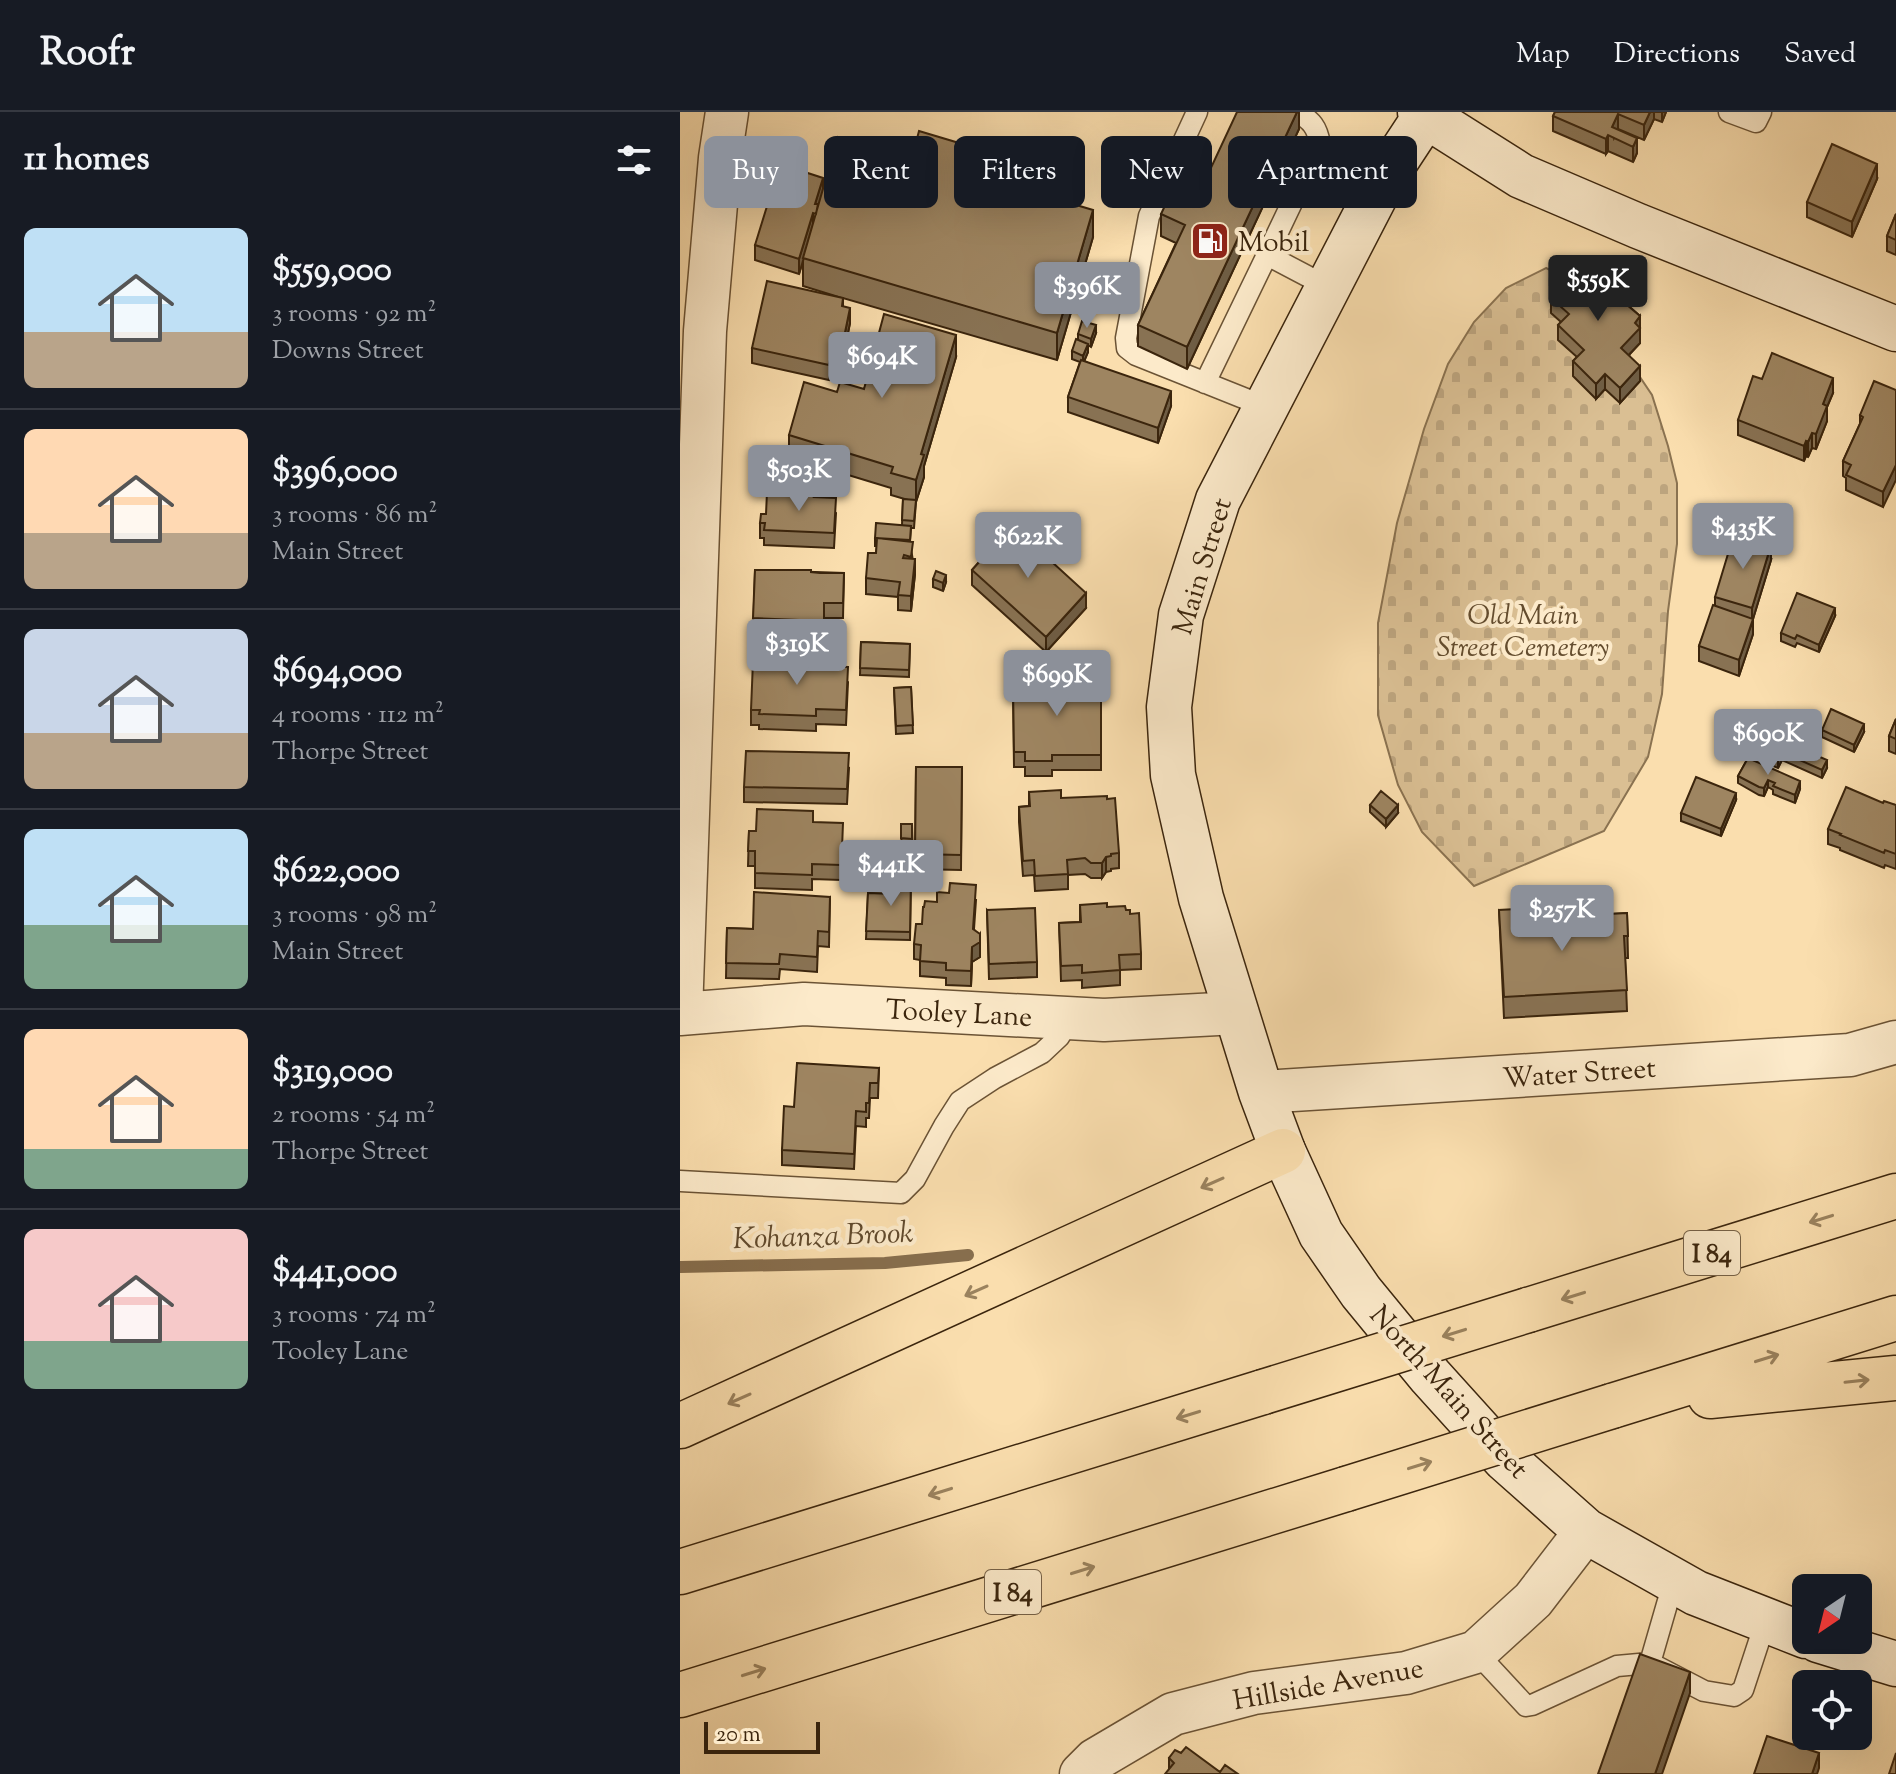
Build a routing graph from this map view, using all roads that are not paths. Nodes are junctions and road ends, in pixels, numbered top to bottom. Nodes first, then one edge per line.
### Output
1 (727, 112) edge
2 (1197, 112) edge
3 (1297, 112) edge
4 (1729, 112) edge
5 (1761, 112) edge
6 (1425, 113) edge
7 (1267, 255) junction
8 (1328, 287) junction
9 (1896, 329) edge
10 (1205, 383) junction
11 (1266, 407) junction
12 (1237, 1013) junction
13 (680, 1014) edge
14 (1070, 1019) junction
15 (1896, 1042) edge
16 (1261, 1092) junction
17 (1283, 1151) junction
18 (680, 1181) edge
19 (1896, 1196) edge
20 (1896, 1318) edge
21 (1896, 1378) edge
22 (1612, 1406) junction
23 (680, 1426) edge
24 (1586, 1531) junction
25 (680, 1572) edge
26 (1674, 1580) junction
27 (1766, 1620) junction
28 (1792, 1630) edge
29 (1476, 1652) junction
30 (1864, 1654) edge
31 (1650, 1663) junction
32 (1896, 1664) edge
33 (680, 1695) edge
34 (1081, 1774) edge

1 - 13 street
2 - 10 lane
3 - 7 lane
4 - 5 lane
6 - 8 main road, Main Street
6 - 9 main road
7 - 8 lane
7 - 10 lane
8 - 11 main road, Main Street
10 - 11 lane
11 - 12 main road, Main Street
12 - 14 street, Tooley Lane
12 - 16 main road, Main Street
13 - 14 street, Tooley Lane
14 - 18 lane
15 - 16 street, Water Street
16 - 17 main road, Main Street
17 -> 23 highway
17 - 24 main road, North Main Street
19 -> 25 highway, I 84, bridge
22 -> 20 highway, I 84
22 -> 21 highway
33 -> 22 highway, I 84, bridge
24 - 26 main road, North Main Street
24 - 29 street, Hillside Avenue
26 - 27 main road, North Main Street
26 - 31 lane
27 - 28 main road, North Main Street
27 - 31 lane
29 - 31 lane
29 - 34 street, Hillside Avenue
30 - 32 main road

